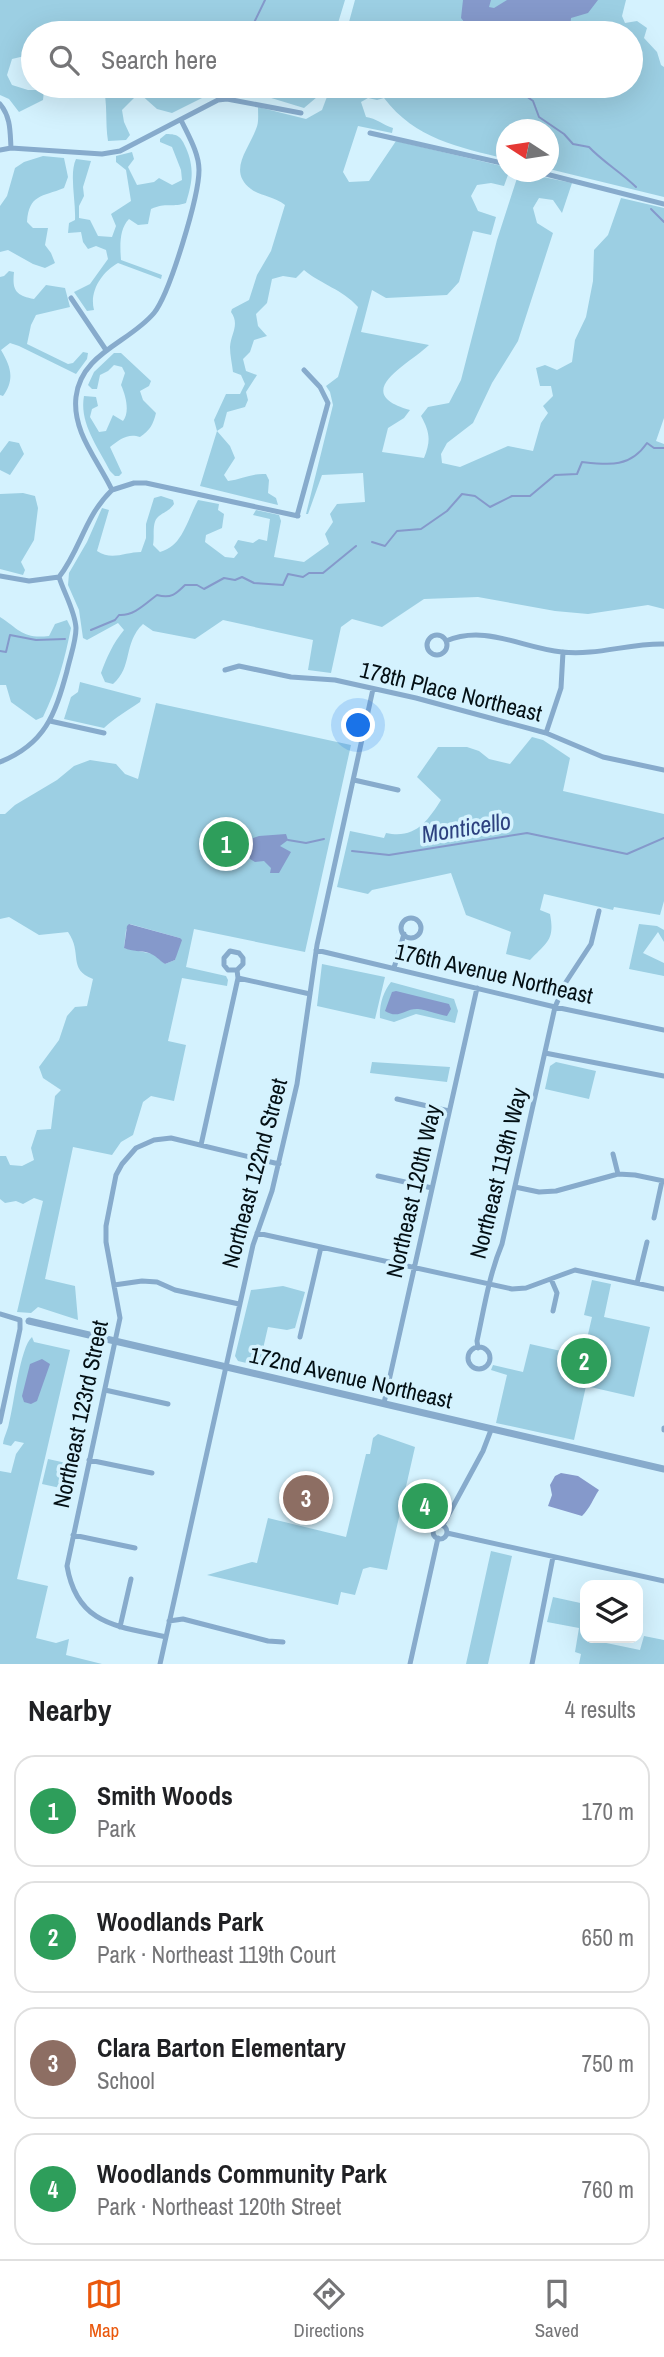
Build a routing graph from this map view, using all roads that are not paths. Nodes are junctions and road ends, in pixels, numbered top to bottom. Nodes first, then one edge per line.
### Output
1 (0, 104) edge
2 (301, 113) dead end
3 (181, 120) junction
4 (370, 133) dead end
5 (11, 148) junction
6 (0, 150) edge
7 (496, 162) edge
8 (559, 177) edge
9 (664, 204) edge
10 (71, 298) dead end
11 (106, 350) junction
12 (304, 370) dead end
13 (111, 490) junction
14 (0, 576) edge
15 (58, 577) junction
16 (446, 641) dead end
17 (664, 644) edge
18 (563, 652) junction
19 (225, 670) dead end
20 (373, 689) junction
21 (50, 720) junction
22 (104, 733) dead end
23 (546, 733) junction
24 (0, 762) edge
25 (664, 771) edge
26 (354, 779) junction
27 (398, 790) dead end
28 (599, 911) dead end
29 (404, 934) dead end
30 (316, 950) junction
31 (394, 968) junction
32 (237, 970) dead end
33 (238, 978) junction
34 (477, 988) junction
35 (310, 994) junction
36 (555, 1007) junction
37 (664, 1030) edge
38 (545, 1053) junction
39 (664, 1076) edge
40 (397, 1099) dead end
41 (449, 1111) junction
42 (201, 1145) junction
43 (613, 1154) dead end
44 (279, 1164) junction
45 (618, 1174) junction
46 (378, 1176) dead end
47 (663, 1181) edge
48 (515, 1186) junction
49 (432, 1188) junction
50 (654, 1218) dead end
51 (257, 1233) junction
52 (646, 1242) dead end
53 (321, 1247) junction
54 (414, 1267) junction
55 (551, 1279) junction
56 (637, 1283) junction
57 (114, 1284) junction
58 (490, 1284) junction
59 (664, 1289) edge
60 (239, 1304) junction
61 (552, 1311) dead end
62 (0, 1314) edge
63 (29, 1321) dead end
64 (300, 1337) dead end
65 (115, 1342) junction
66 (478, 1348) junction
67 (224, 1367) junction
68 (105, 1390) junction
69 (384, 1403) junction
70 (168, 1404) dead end
71 (0, 1422) edge
72 (491, 1430) junction
73 (89, 1460) junction
74 (664, 1469) edge
75 (152, 1473) dead end
76 (443, 1525) junction
77 (447, 1533) junction
78 (73, 1535) junction
79 (438, 1538) junction
80 (135, 1548) dead end
81 (553, 1557) junction
82 (131, 1579) dead end
83 (664, 1581) edge
84 (169, 1621) junction
85 (120, 1627) junction
86 (166, 1637) junction
87 (283, 1642) dead end
88 (160, 1664) edge
89 (410, 1664) edge
90 (532, 1664) edge

1 - 5 street
2 - 3 street
3 - 5 street
3 - 11 street
4 - 7 street
5 - 6 street
8 - 9 street
10 - 11 street
11 - 13 street
12 - 13 street
13 - 15 street
14 - 15 street
15 - 21 street
16 - 18 street
17 - 18 street
18 - 23 street
19 - 20 street, 178th Place Northeast
20 - 23 street, 178th Place Northeast
20 - 26 street, Northeast 122nd Street
21 - 22 street
21 - 24 street
23 - 25 street, 178th Place Northeast
26 - 27 street
26 - 30 street, Northeast 122nd Street
28 - 36 street, Northeast 119th Way
29 - 31 street
30 - 31 street, 176th Avenue Northeast
30 - 35 street, Northeast 122nd Street
31 - 34 street, 176th Avenue Northeast
32 - 33 street
33 - 35 street
33 - 42 street
34 - 36 street, 176th Avenue Northeast
34 - 41 street, Northeast 120th Way
35 - 44 street, Northeast 122nd Street
36 - 37 street, 176th Avenue Northeast
36 - 38 street, Northeast 119th Way
38 - 39 street
38 - 48 street, Northeast 119th Way
40 - 41 street
41 - 49 street, Northeast 120th Way
42 - 44 street, Northeast 123rd Street
42 - 57 street, Northeast 123rd Street
43 - 45 street
44 - 51 street, Northeast 122nd Street
45 - 47 street
45 - 48 street
46 - 49 street
47 - 50 street
48 - 58 street, Northeast 119th Way
49 - 54 street, Northeast 120th Way
51 - 53 street
51 - 60 street, Northeast 122nd Street
52 - 56 street
53 - 54 street
53 - 64 street
54 - 58 street
54 - 69 street, Northeast 120th Way
55 - 56 street
55 - 58 street
55 - 61 street
56 - 59 street
57 - 60 street
57 - 65 street, Northeast 123rd Street
58 - 66 street, Northeast 119th Way
60 - 67 street, Northeast 122nd Street
62 - 71 street
63 - 65 street, 172nd Avenue Northeast
65 - 67 street, 172nd Avenue Northeast
65 - 68 street, Northeast 123rd Street
66 - 66 street, Northeast 119th Way
67 - 69 street, 172nd Avenue Northeast
67 - 84 street, Northeast 122nd Street
68 - 70 street
68 - 73 street, Northeast 123rd Street
69 - 72 street, 172nd Avenue Northeast
72 - 74 street, 172nd Avenue Northeast
72 - 76 street
73 - 75 street
73 - 78 street, Northeast 123rd Street
76 - 77 street
76 - 79 street
77 - 79 street
77 - 81 street
78 - 80 street
78 - 85 street, Northeast 123rd Street
79 - 89 street
81 - 83 street
81 - 90 street
82 - 85 street
84 - 86 street, Northeast 122nd Street
84 - 87 street
85 - 86 street
86 - 88 street, Northeast 122nd Street

